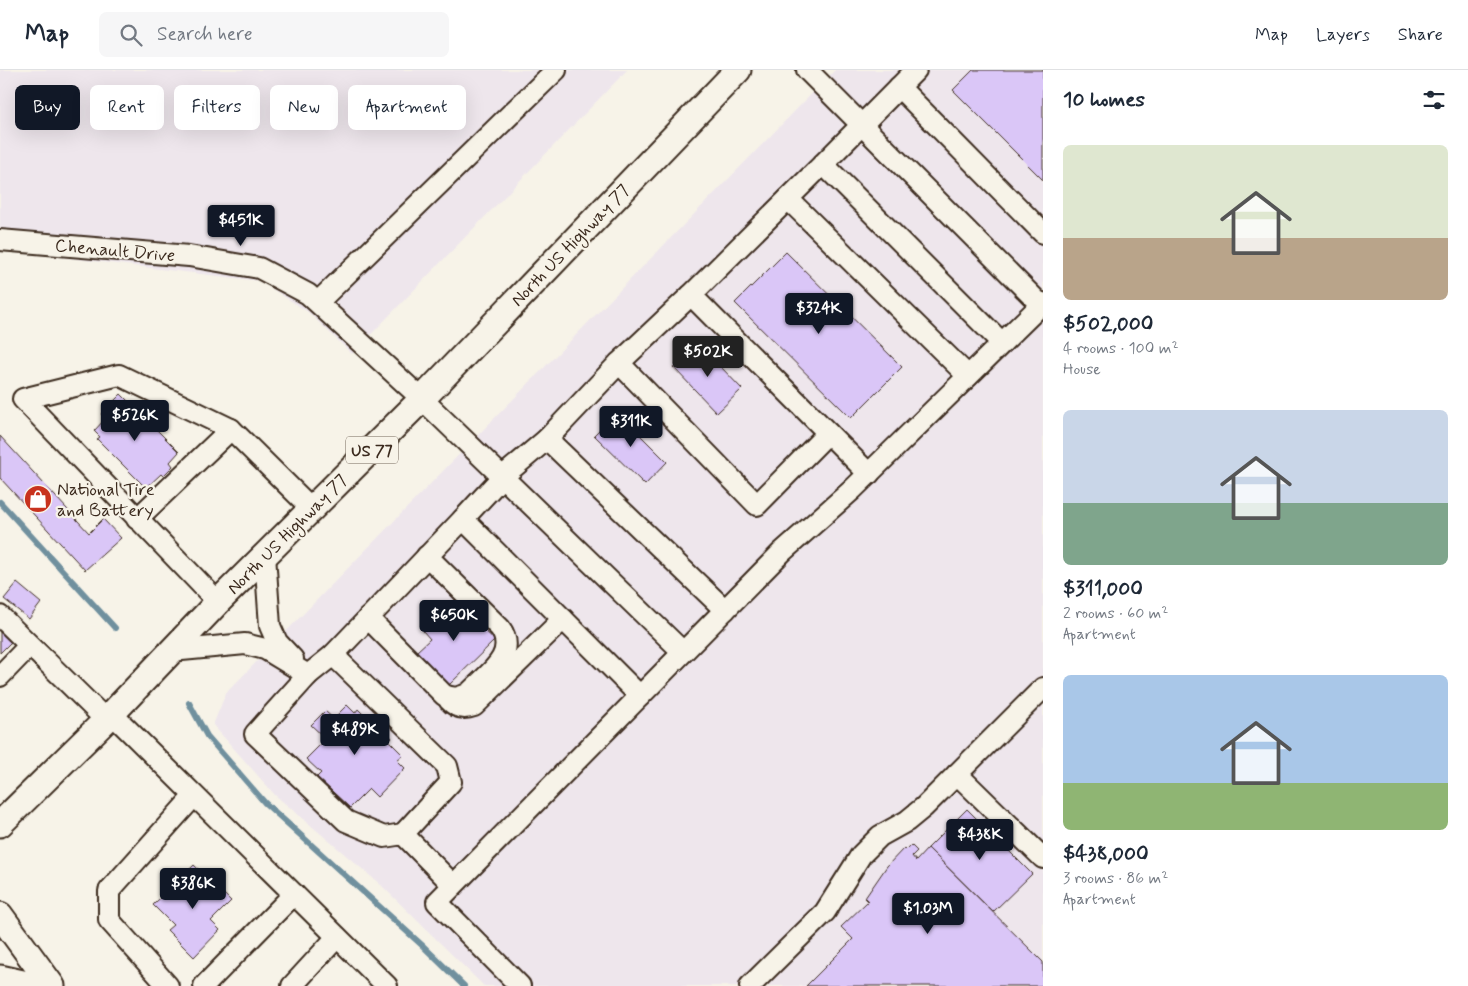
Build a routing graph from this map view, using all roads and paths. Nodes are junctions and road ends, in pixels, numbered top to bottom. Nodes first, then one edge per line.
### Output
1 (556, 70) edge
2 (738, 70) edge
3 (807, 70) edge
4 (916, 70) edge
5 (899, 87) junction
6 (861, 124) junction
7 (822, 164) junction
8 (788, 199) junction
9 (1043, 233) edge
10 (0, 240) edge
11 (691, 295) junction
12 (318, 302) junction
13 (1042, 304) edge
14 (1002, 343) junction
15 (619, 363) junction
16 (968, 376) junction
17 (422, 399) junction
18 (230, 428) junction
19 (828, 433) junction
20 (547, 439) junction
21 (869, 474) junction
22 (502, 477) junction
23 (313, 510) junction
24 (137, 519) junction
25 (463, 519) junction
26 (432, 552) junction
27 (265, 555) junction
28 (218, 602) junction
29 (724, 610) junction
30 (0, 616) edge
31 (368, 618) junction
32 (563, 619) junction
33 (29, 646) junction
34 (171, 651) junction
35 (683, 652) junction
36 (333, 655) junction
37 (515, 667) junction
38 (0, 676) edge
39 (308, 676) junction
40 (1043, 688) edge
41 (444, 695) junction
42 (640, 696) junction
43 (109, 717) junction
44 (957, 774) junction
45 (194, 796) junction
46 (0, 824) edge
47 (403, 834) junction
48 (1043, 858) edge
49 (453, 885) junction
50 (294, 894) junction
51 (0, 915) edge
52 (337, 937) junction
53 (0, 978) edge
54 (36, 986) edge
55 (52, 986) edge
56 (168, 986) edge
57 (204, 986) edge
58 (292, 986) edge
59 (387, 986) edge
60 (520, 986) edge
61 (750, 986) edge

1 - 12 street
2 - 17 main road, North US Highway 77 / US 77
3 - 6 street
4 - 5 street
5 - 6 street
5 - 9 street
6 - 7 street
6 - 13 street
7 - 8 street
7 - 14 street
8 - 11 street
8 - 16 street
10 - 12 street, Chenault Drive
11 - 15 street
11 - 19 street
12 - 17 street, Chenault Drive
13 - 14 street
14 - 16 street
15 - 19 street
15 - 20 street
16 - 21 street
17 - 22 street, Chenault Drive
17 - 23 main road, North US Highway 77 / US 77
18 - 23 street
18 - 24 street
18 - 24 street
19 - 21 street
20 - 22 street
20 - 29 street
21 - 29 street
22 - 25 street
22 - 35 street, Chenault Drive
23 - 27 main road, North US Highway 77 / US 77
24 - 28 street
25 - 26 street
25 - 32 street
26 - 31 street
26 - 37 street
26 - 41 street
27 - 28 main road, North US Highway 77 / US 77
27 - 39 street
28 - 34 main road, North US Highway 77 / US 77
29 - 35 street
30 - 33 street
31 - 36 street
31 - 41 street
32 - 37 street
32 - 42 street
33 - 38 street
33 - 43 street
34 - 39 street
34 - 43 main road, North US Highway 77 / US 77
35 - 42 street
36 - 39 street
36 - 47 street
37 - 41 street
39 - 47 street
40 - 44 street
42 - 49 street
43 - 45 street
43 - 46 main road, North US Highway 77 / US 77
44 - 48 street
44 - 61 street
45 - 50 street
45 - 56 street
47 - 49 street
49 - 60 street
50 - 52 street
50 - 57 street
51 - 55 main road
52 - 58 street
52 - 59 street
53 - 54 main road

